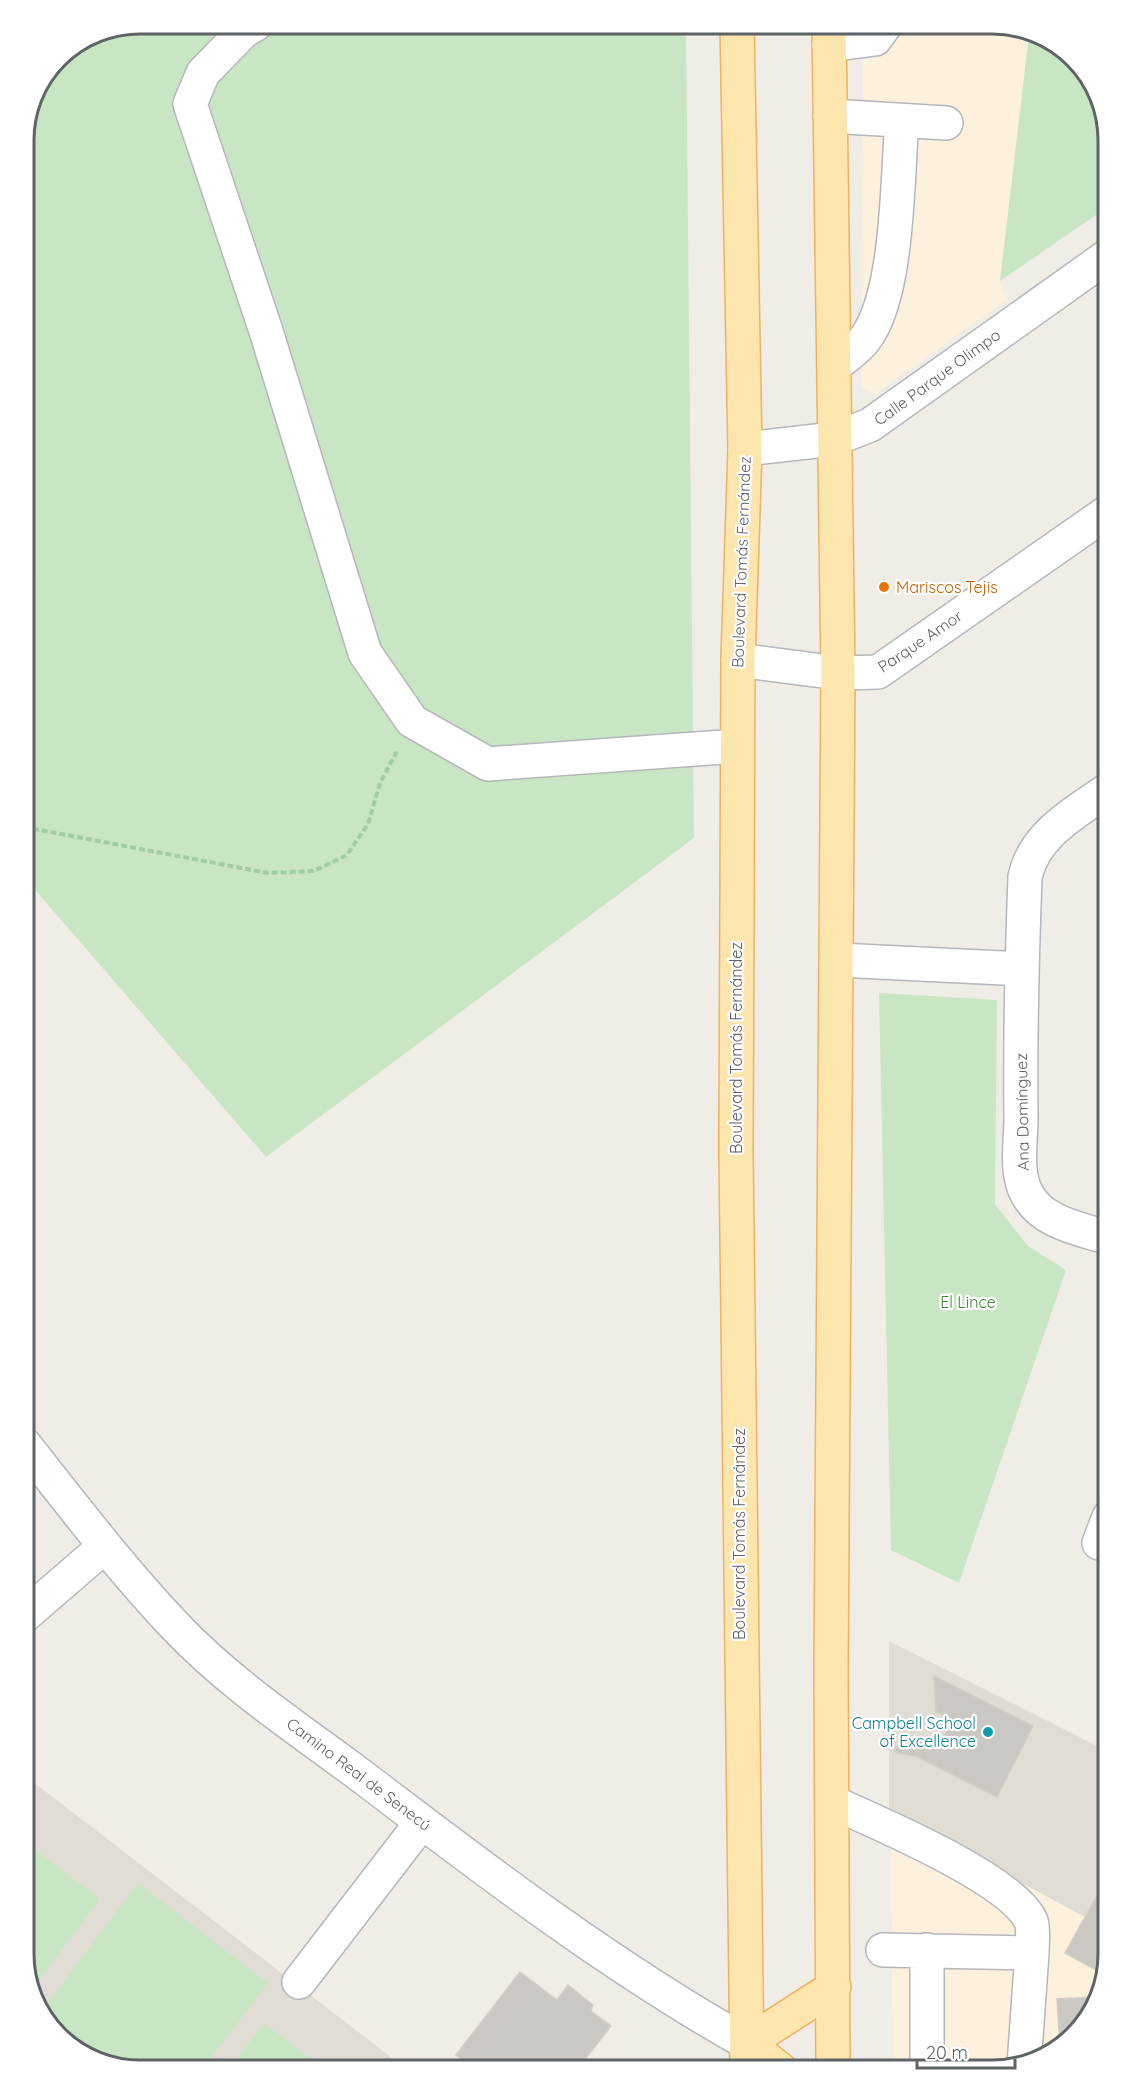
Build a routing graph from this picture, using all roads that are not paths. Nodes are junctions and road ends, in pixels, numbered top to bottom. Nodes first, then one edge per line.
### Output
1 (240, 35) edge
2 (737, 35) edge
3 (829, 35) edge
4 (878, 35) edge
5 (830, 116) junction
6 (902, 121) junction
7 (946, 123) dead end
8 (1099, 262) edge
9 (834, 366) junction
10 (834, 439) junction
11 (745, 449) junction
12 (1099, 518) edge
13 (738, 660) junction
14 (838, 673) junction
15 (737, 746) junction
16 (1099, 797) edge
17 (838, 960) junction
18 (1022, 969) junction
19 (1099, 1235) edge
20 (34, 1457) edge
21 (105, 1546) junction
22 (34, 1607) edge
23 (832, 1802) junction
24 (422, 1822) junction
25 (883, 1950) dead end
26 (927, 1950) junction
27 (1032, 1953) junction
28 (299, 1982) dead end
29 (834, 1987) junction
30 (1025, 2055) edge
31 (747, 2057) edge
32 (833, 2060) edge
33 (927, 2060) edge

1 - 15 street
2 - 11 main road, Boulevard Tomás Fernández
3 - 4 street
3 - 5 main road
5 - 6 street
5 - 9 main road
6 - 7 street
6 - 9 street
8 - 10 street, Calle Parque Olimpo
9 - 10 main road
10 - 11 street, Calle Parque Olimpo
10 - 14 main road
11 - 13 main road, Boulevard Tomás Fernández
12 - 14 street, Parque Amor
13 - 14 street, Parque Amor
13 - 15 main road, Boulevard Tomás Fernández
14 - 17 main road
15 - 31 main road, Boulevard Tomás Fernández
16 - 18 street, Ana Domínguez
17 - 18 street
17 - 23 main road
18 - 19 street, Ana Domínguez
20 - 21 street, Camino Real de Senecú
21 - 22 street
21 - 24 street, Camino Real de Senecú
23 - 27 street
23 - 29 main road
24 - 28 street
24 - 31 street, Camino Real de Senecú
25 - 26 street
26 - 27 street
26 - 33 street
27 - 30 street
29 - 31 main road
29 - 32 main road

